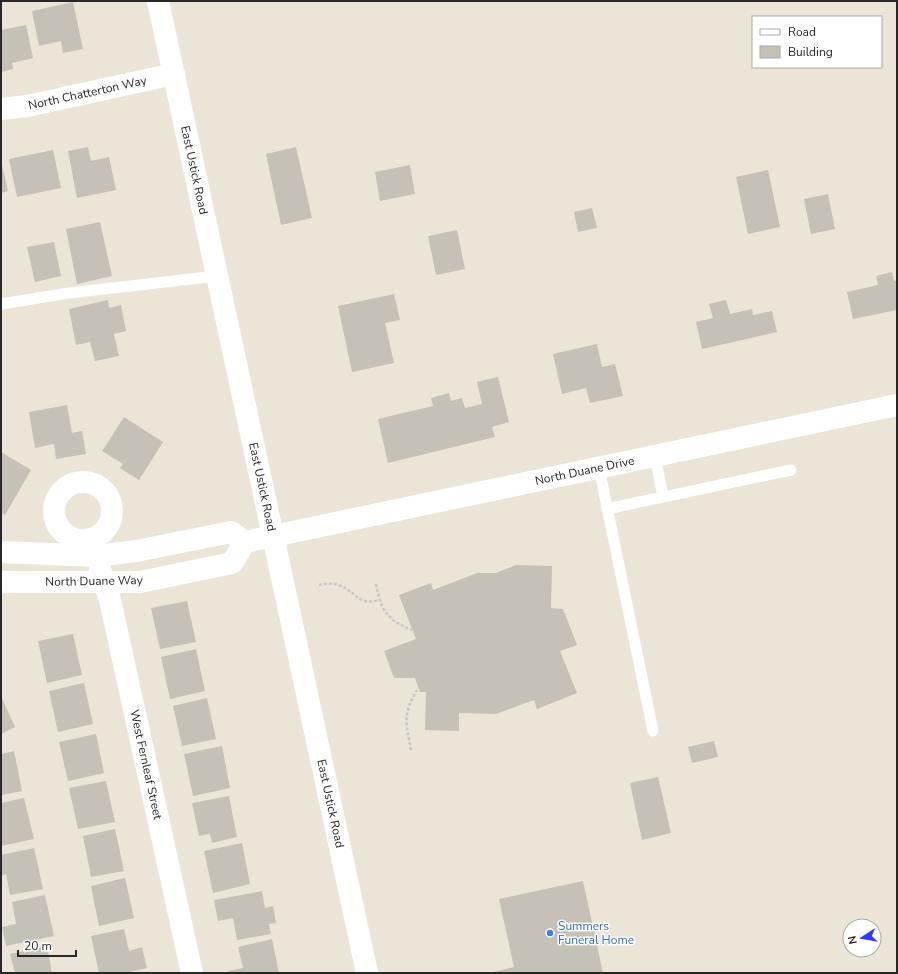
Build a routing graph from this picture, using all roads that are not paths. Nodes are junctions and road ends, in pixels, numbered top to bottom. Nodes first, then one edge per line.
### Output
1 (158, 1) edge
2 (174, 74) junction
3 (1, 109) edge
4 (217, 276) junction
5 (1, 304) edge
6 (897, 405) edge
7 (655, 456) junction
8 (599, 468) junction
9 (791, 470) dead end
10 (663, 497) junction
11 (607, 509) junction
12 (273, 536) junction
13 (245, 542) junction
14 (92, 548) junction
15 (1, 552) edge
16 (1, 582) edge
17 (104, 582) junction
18 (653, 731) dead end
19 (192, 973) edge
20 (367, 973) edge

1 - 2 street, East Ustick Road
2 - 3 street, North Chatterton Way
2 - 4 street, East Ustick Road
4 - 5 lane
4 - 12 street, East Ustick Road
6 - 7 street, North Duane Drive
7 - 8 street, North Duane Drive
7 - 10 lane
8 - 11 lane
8 - 12 street, North Duane Drive
9 - 10 lane
10 - 11 lane
11 - 18 lane
12 - 13 street
12 - 20 street, East Ustick Road
13 - 14 street, North Duane Way
13 - 17 street, North Duane Way
14 - 15 street, North Duane Way
14 - 17 street, West Fernleaf Street
16 - 17 street, North Duane Way
17 - 19 street, West Fernleaf Street

